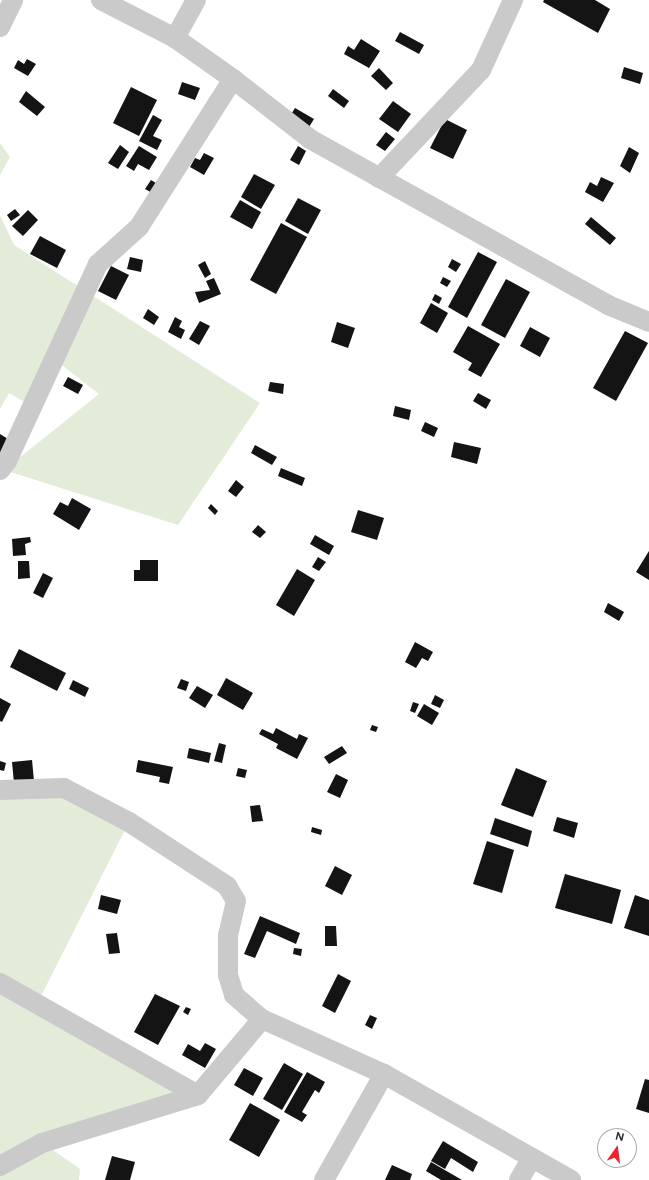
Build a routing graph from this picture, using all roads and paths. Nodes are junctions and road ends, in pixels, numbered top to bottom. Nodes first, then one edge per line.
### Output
1 (13, 0) edge
2 (101, 0) edge
3 (196, 0) edge
4 (513, 0) edge
5 (0, 27) edge
6 (175, 38) junction
7 (233, 78) junction
8 (379, 178) junction
9 (649, 322) edge
10 (0, 470) edge
11 (0, 790) edge
12 (0, 983) edge
13 (262, 1019) junction
14 (384, 1074) junction
15 (198, 1096) junction
16 (531, 1158) junction
17 (0, 1166) edge
18 (324, 1180) edge
19 (519, 1180) edge
20 (571, 1180) edge

1 - 5 street
2 - 6 street
3 - 6 street
4 - 8 street
6 - 7 street
7 - 8 street
7 - 10 street
8 - 9 street
11 - 13 street
12 - 15 street
13 - 14 street
13 - 15 street
14 - 16 street
14 - 18 street
15 - 17 street
16 - 19 street
16 - 20 street

